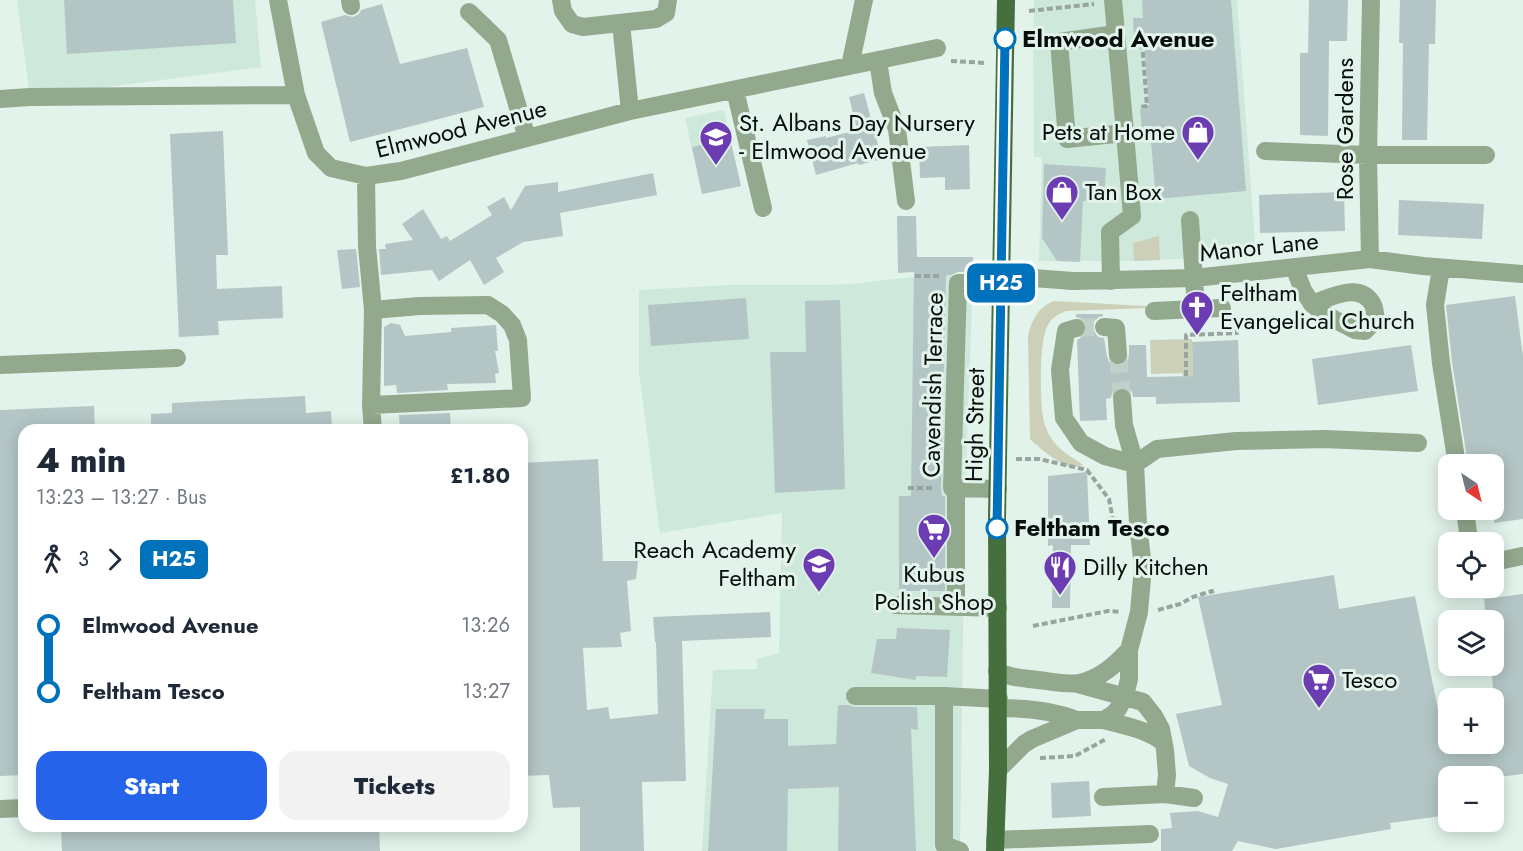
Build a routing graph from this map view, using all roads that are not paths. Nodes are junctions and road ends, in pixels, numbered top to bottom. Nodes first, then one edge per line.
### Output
1 (278, 0) edge
2 (561, 0) edge
3 (668, 0) edge
4 (864, 0) edge
5 (1006, 0) edge
6 (1113, 0) edge
7 (1371, 0) edge
8 (469, 12) dead end
9 (621, 23) junction
10 (1115, 27) junction
11 (937, 48) road end
12 (878, 61) junction
13 (850, 66) junction
14 (735, 90) junction
15 (296, 95) junction
16 (0, 99) edge
17 (630, 111) junction
18 (1125, 133) junction
19 (528, 138) junction
20 (1265, 152) dead end
21 (1368, 155) junction
22 (1486, 155) dead end
23 (366, 176) junction
24 (906, 201) dead end
25 (763, 208) dead end
26 (1190, 220) dead end
27 (1370, 259) junction
28 (1294, 267) junction
29 (1442, 268) junction
30 (1522, 274) edge
31 (1001, 277) junction
32 (1194, 278) junction
33 (1111, 281) junction
34 (1312, 304) dead end
35 (1222, 308) road end
36 (1196, 309) junction
37 (373, 310) junction
38 (1154, 311) dead end
39 (1104, 327) dead end
40 (1076, 328) dead end
41 (1118, 355) tunnel mouth
42 (177, 358) dead end
43 (0, 365) edge
44 (1122, 398) tunnel mouth
45 (371, 405) junction
46 (373, 424) edge
47 (1418, 443) dead end
48 (1455, 454) edge
49 (1135, 464) junction
50 (954, 488) junction
51 (998, 489) junction
52 (1522, 556) edge
53 (1504, 560) edge
54 (895, 605) dead end
55 (956, 607) junction
56 (998, 608) junction
57 (1129, 650) junction
58 (997, 670) junction
59 (1078, 684) junction
60 (855, 696) dead end
61 (944, 696) junction
62 (1125, 696) junction
63 (999, 703) junction
64 (1077, 720) junction
65 (1104, 720) junction
66 (1163, 742) junction
67 (999, 770) junction
68 (1165, 794) junction
69 (1103, 797) dead end
70 (1194, 798) dead end
71 (18, 808) edge
72 (0, 809) edge
73 (1150, 834) dead end
74 (995, 845) edge
75 (960, 851) edge

1 - 15 street, Elmwood Avenue
2 - 9 street
3 - 9 street
4 - 13 street
5 - 31 main road, High Street
6 - 10 street
7 - 21 street, Rose Gardens
8 - 19 street
9 - 17 street
10 - 18 street
10 - 18 street
11 - 12 street, Elmwood Avenue
12 - 13 street, Elmwood Avenue
12 - 24 street
13 - 14 street, Elmwood Avenue
14 - 17 street, Elmwood Avenue
14 - 25 street
15 - 16 street
15 - 23 street, Elmwood Avenue
17 - 19 street, Elmwood Avenue
18 - 33 street
19 - 23 street, Elmwood Avenue
20 - 21 street
21 - 22 street
21 - 27 street, Rose Gardens
23 - 37 street
26 - 32 street
27 - 28 street, Manor Lane
27 - 29 street, Manor Lane
28 - 32 street, Manor Lane
28 - 34 street
29 - 30 street, Manor Lane
29 - 48 street
31 - 33 street, Manor Lane
31 - 50 street, Cavendish Terrace
31 - 51 main road, High Street
32 - 33 street, Manor Lane
32 - 36 street
35 - 36 street
36 - 38 street
37 - 45 street
37 - 45 street
39 - 41 street
40 - 49 street
42 - 43 street
44 - 49 street
45 - 46 street
47 - 49 street
49 - 57 street
50 - 51 street, Cavendish Terrace
50 - 55 street
51 - 56 main road, High Street
52 - 53 street
54 - 55 street
55 - 56 street
56 - 58 main road, High Street
57 - 59 street
57 - 62 street
58 - 59 street
58 - 63 main road, High Street
59 - 62 street
60 - 61 street
61 - 63 street
61 - 75 street
62 - 65 street
62 - 66 street
63 - 64 street
63 - 67 main road, High Street
64 - 65 street
64 - 67 street
65 - 66 street
66 - 68 street
67 - 74 main road, High Street
68 - 69 street
68 - 70 street
71 - 72 street
73 - 74 street

